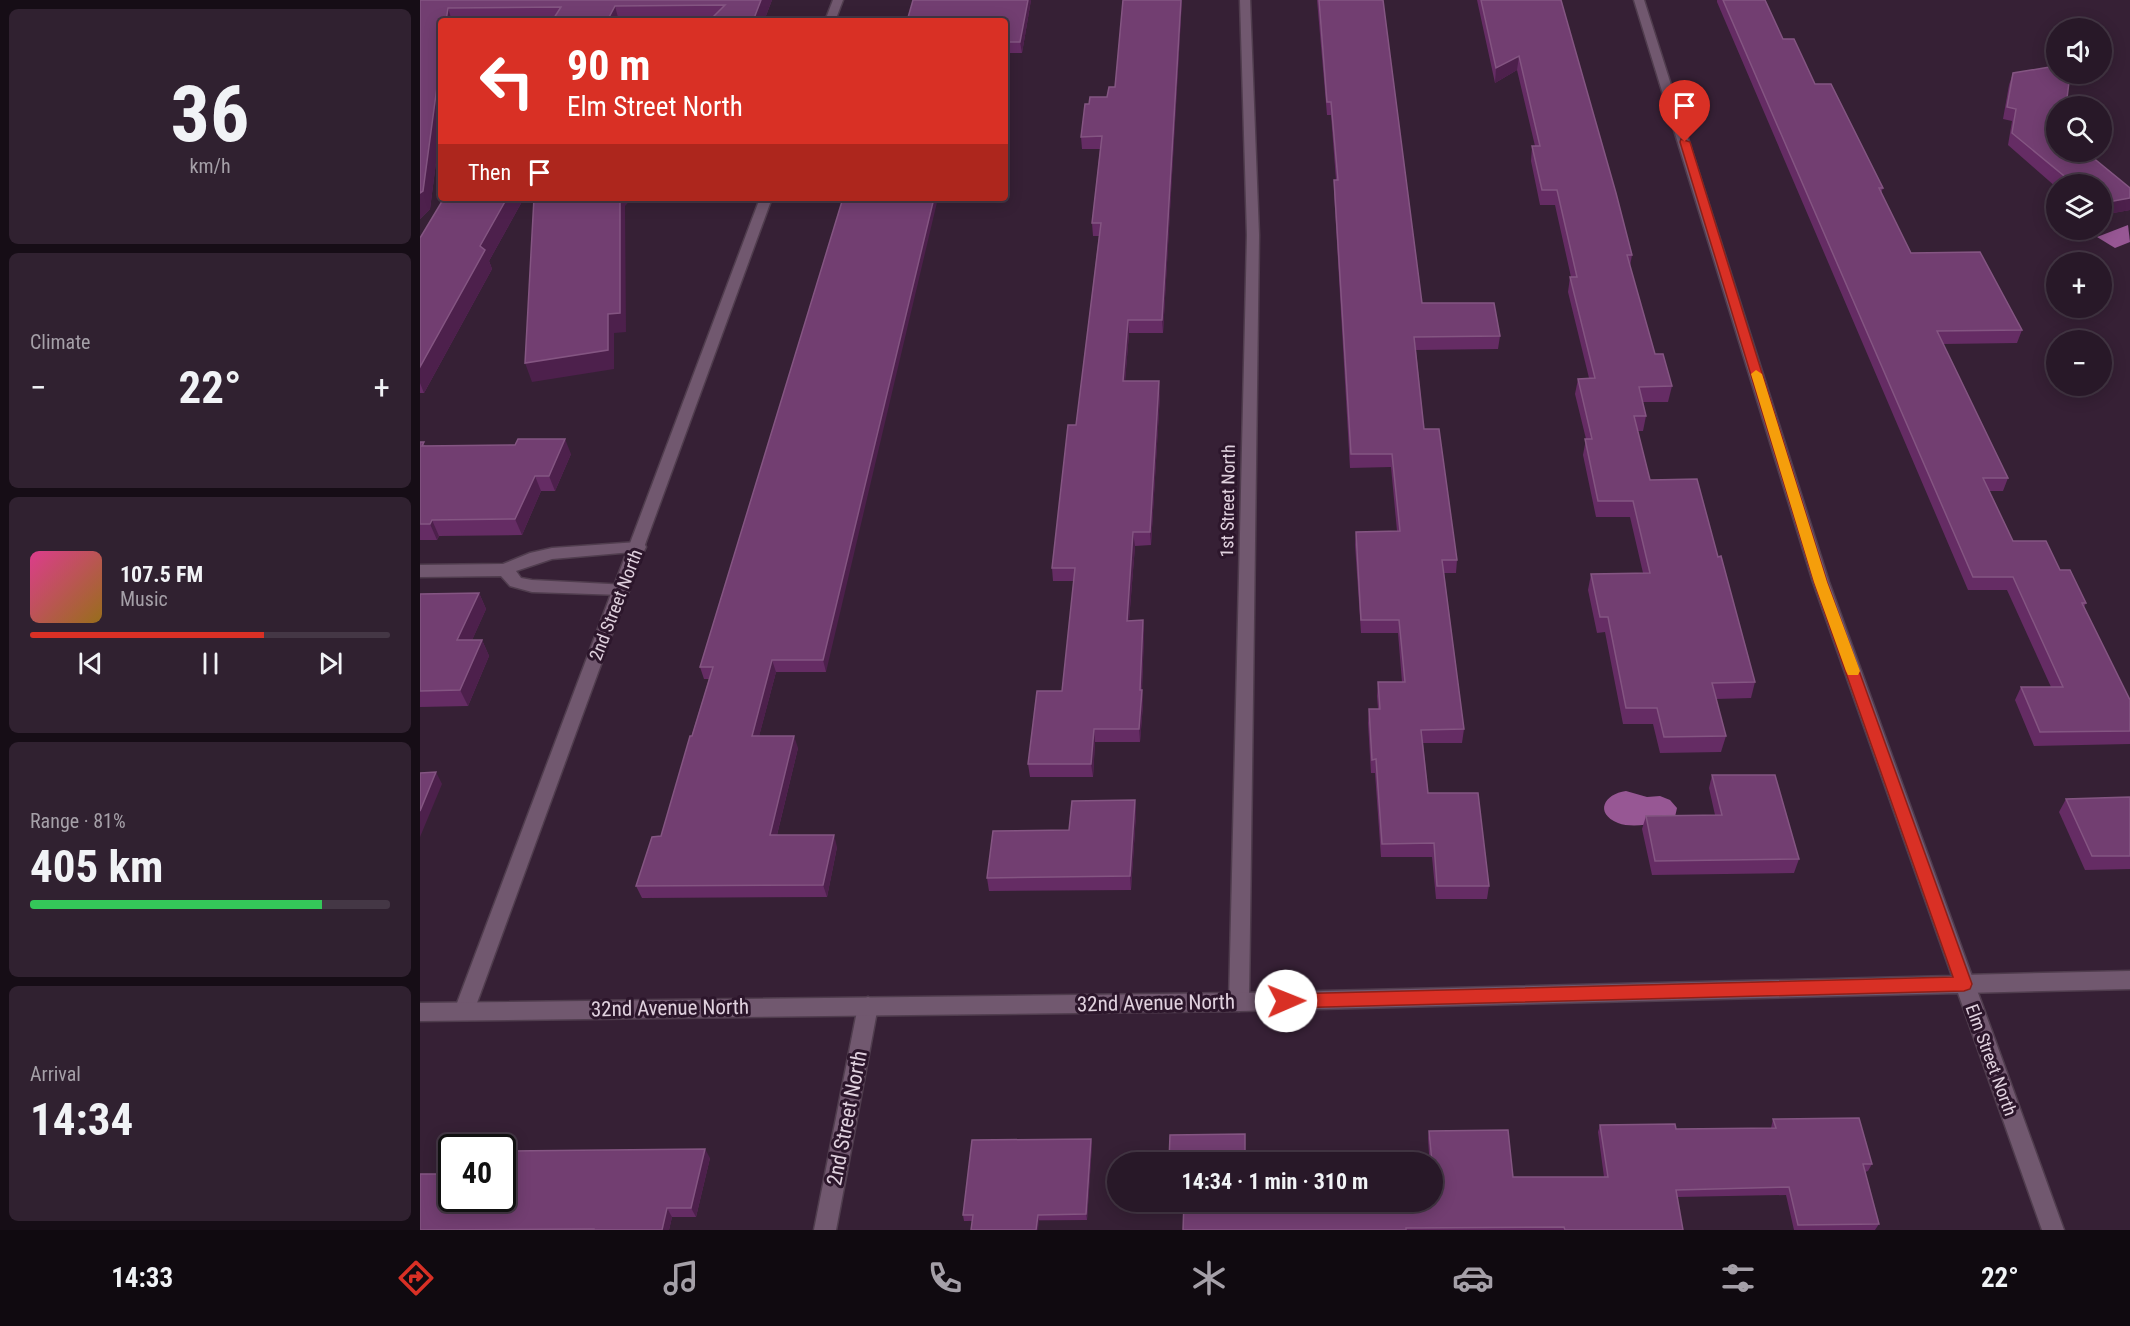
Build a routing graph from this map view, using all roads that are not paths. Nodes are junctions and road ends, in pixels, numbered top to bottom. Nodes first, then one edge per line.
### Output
1 (838, 0) edge
2 (1245, 0) edge
3 (1639, 0) edge
4 (831, 18) edge
5 (765, 201) edge
6 (638, 547) junction
7 (505, 570) junction
8 (420, 571) edge
9 (622, 589) junction
10 (2130, 980) edge
11 (1964, 984) junction
12 (1239, 1002) junction
13 (868, 1006) junction
14 (464, 1011) junction
15 (420, 1012) edge
16 (825, 1230) edge
17 (2053, 1230) edge

1 - 4 street
2 - 12 street, 1st Street North
3 - 11 street, Elm Street North
5 - 6 street, 2nd Street North
6 - 7 street
6 - 9 street, 2nd Street North
7 - 8 street
7 - 9 street
9 - 14 street, 2nd Street North
10 - 11 street, 32nd Avenue North
11 - 12 street, 32nd Avenue North
11 - 17 street, Elm Street North
12 - 13 street, 32nd Avenue North
13 - 14 street, 32nd Avenue North
13 - 16 street, 2nd Street North
14 - 15 street, 32nd Avenue North

